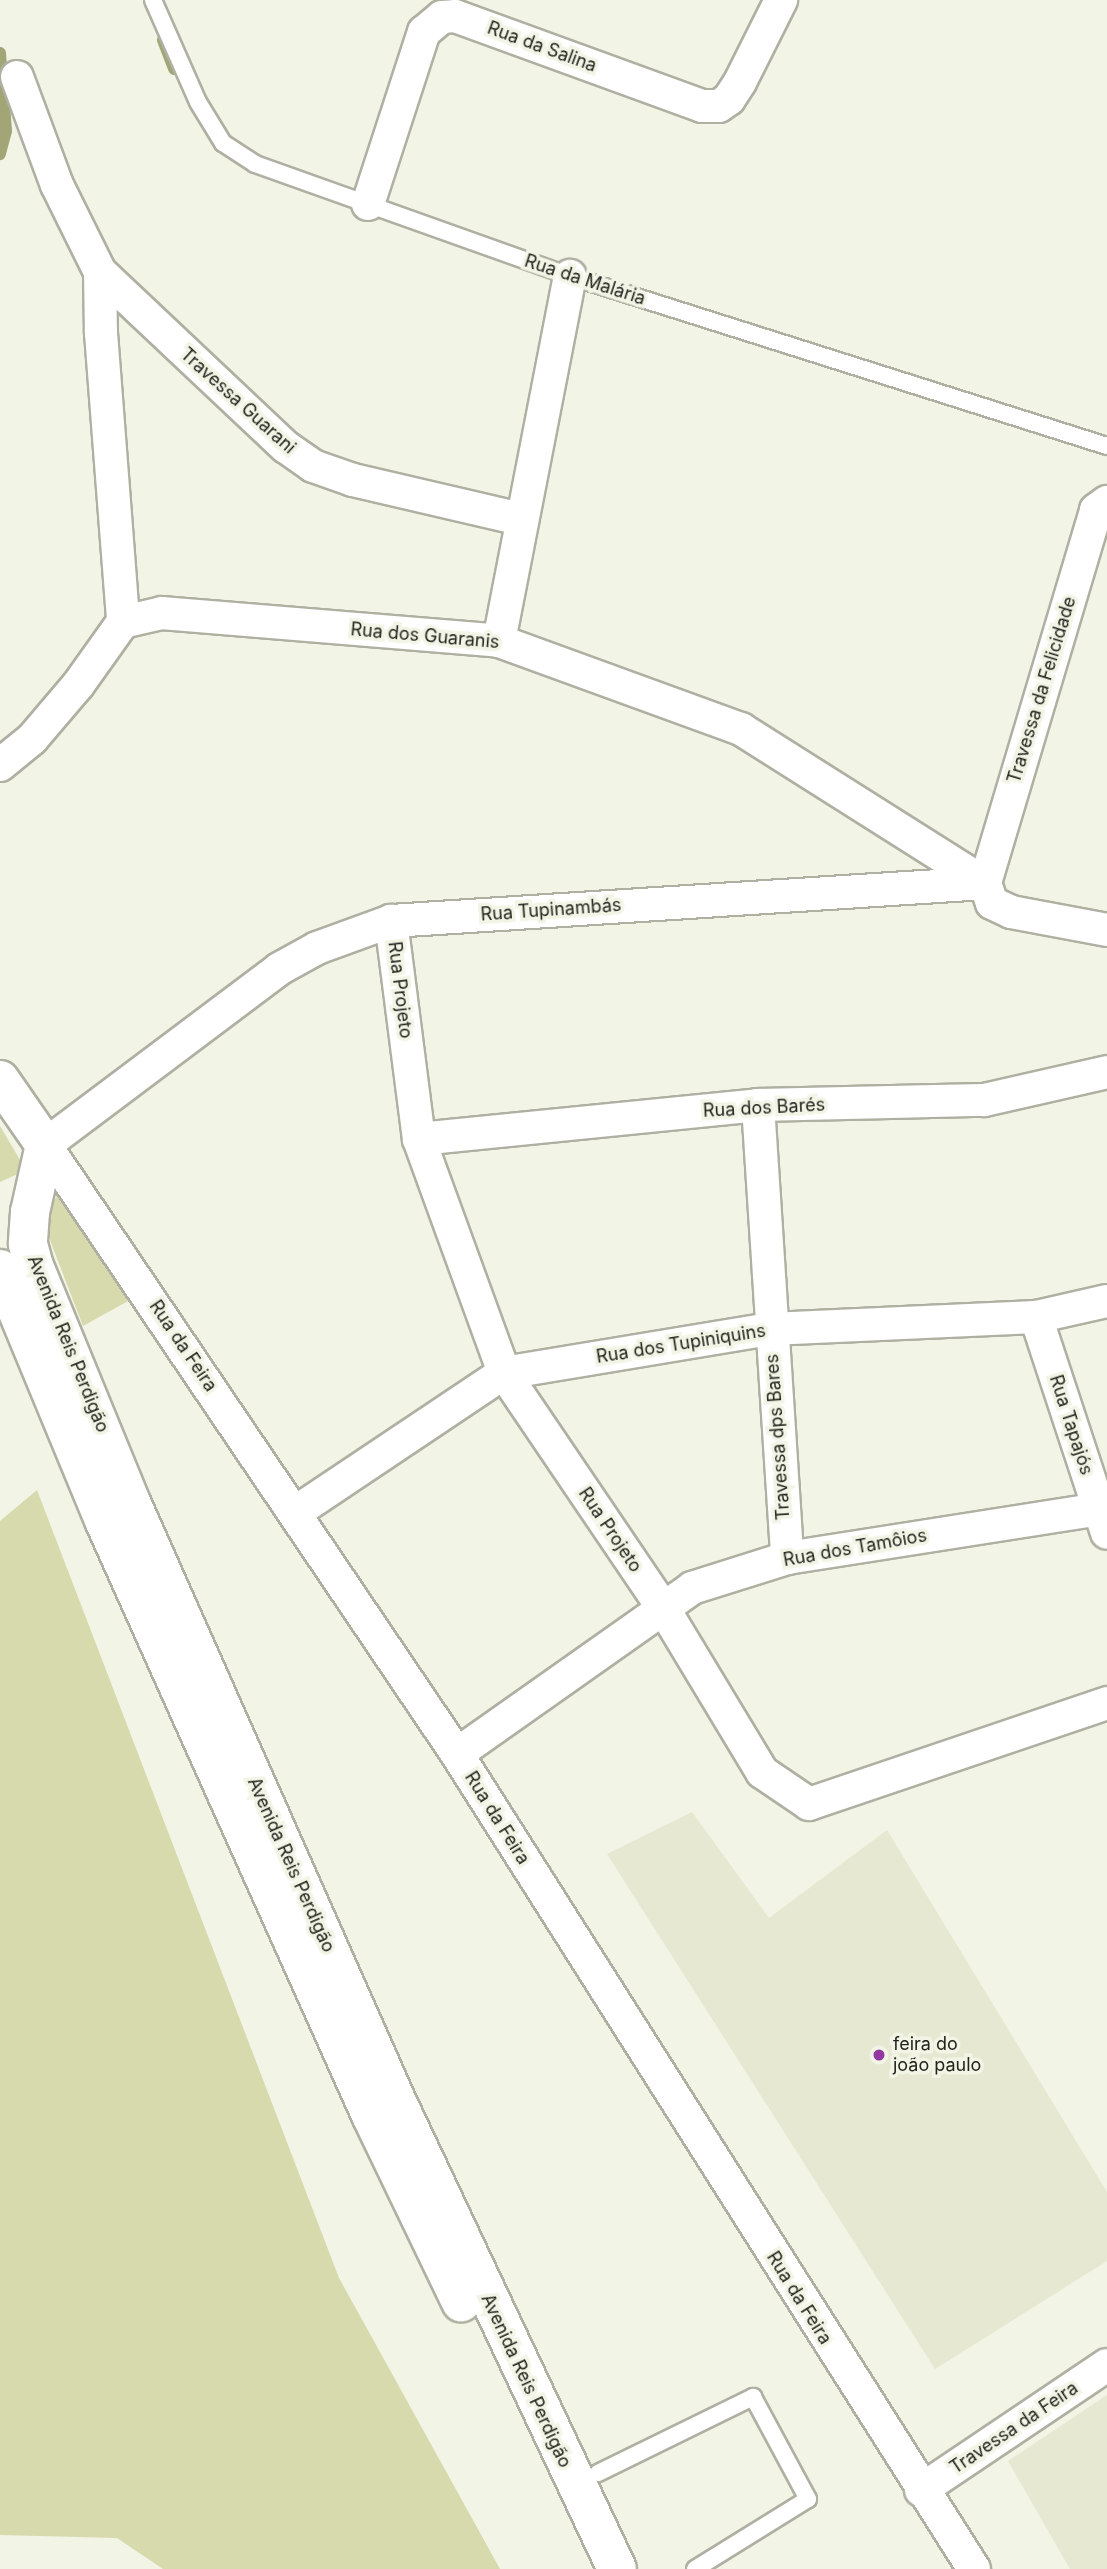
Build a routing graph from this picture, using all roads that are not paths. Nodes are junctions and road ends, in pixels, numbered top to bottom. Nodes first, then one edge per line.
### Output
1 (153, 0) edge
2 (781, 0) edge
3 (17, 77) dead end
4 (368, 204) junction
5 (100, 272) junction
6 (570, 276) junction
7 (1107, 446) edge
8 (1107, 502) edge
9 (521, 519) junction
10 (123, 622) junction
11 (499, 640) junction
12 (0, 765) edge
13 (985, 883) junction
14 (391, 921) junction
15 (1107, 930) edge
16 (1107, 1072) edge
17 (0, 1080) edge
18 (758, 1105) junction
19 (419, 1139) junction
20 (45, 1144) junction
21 (0, 1269) edge
22 (1107, 1301) edge
23 (1036, 1317) junction
24 (770, 1329) junction
25 (504, 1373) junction
26 (296, 1512) junction
27 (119, 1513) junction
28 (1103, 1521) edge
29 (787, 1558) junction
30 (662, 1606) junction
31 (1107, 1703) edge
32 (457, 1754) junction
33 (1107, 2365) edge
34 (586, 2479) junction
35 (921, 2490) junction
36 (590, 2569) edge
37 (617, 2569) edge
38 (695, 2569) edge
39 (974, 2569) edge

1 - 4 lane, Rua da Malária
2 - 4 street, Rua da Salina
3 - 5 street, Travessa Guarani
4 - 6 lane, Rua da Malária
5 - 9 street, Travessa Guarani
5 - 10 street, Travessa Guarani
6 - 7 lane, Rua da Malária
6 - 9 street
8 - 13 street, Travessa da Felicidade
9 - 11 street
10 - 11 street, Rua dos Guaranis
10 - 12 street
11 - 13 street, Rua dos Guaranis
13 - 14 street, Rua Tupinambás
13 - 15 street
14 - 19 street, Rua Projeto
14 - 20 street, Rua Tupinambás
16 - 18 street, Rua dos Barés
17 - 20 street, Rua da Feira
18 - 19 street, Rua dos Barés
18 - 24 street, Travessa dps Bares
19 - 25 street, Rua Projeto
20 - 26 street, Rua da Feira
20 - 27 street, Avenida Reis Perdigão
21 - 27 street, Avenida Reis Perdigão
22 - 23 street, Rua dos Tupiniquins
23 - 24 street, Rua dos Tupiniquins
23 - 28 street, Rua Tapajós
24 - 25 street, Rua dos Tupiniquins
24 - 29 street, Travessa dps Bares
25 - 26 street, Rua dos Tupiniquins
25 - 30 street, Rua Projeto
26 - 32 street, Rua da Feira
27 - 34 street, Avenida Reis Perdigão
27 - 36 street, Avenida Reis Perdigão
28 - 29 street, Rua dos Tamôios
29 - 30 street, Rua dos Tamôios
30 - 31 street, Rua Projeto
30 - 32 street, Rua dos Tamôios
32 - 35 street, Rua da Feira
33 - 35 street, Travessa da Feira
34 - 37 street, Avenida Reis Perdigão
34 - 38 lane
35 - 39 street, Rua da Feira

